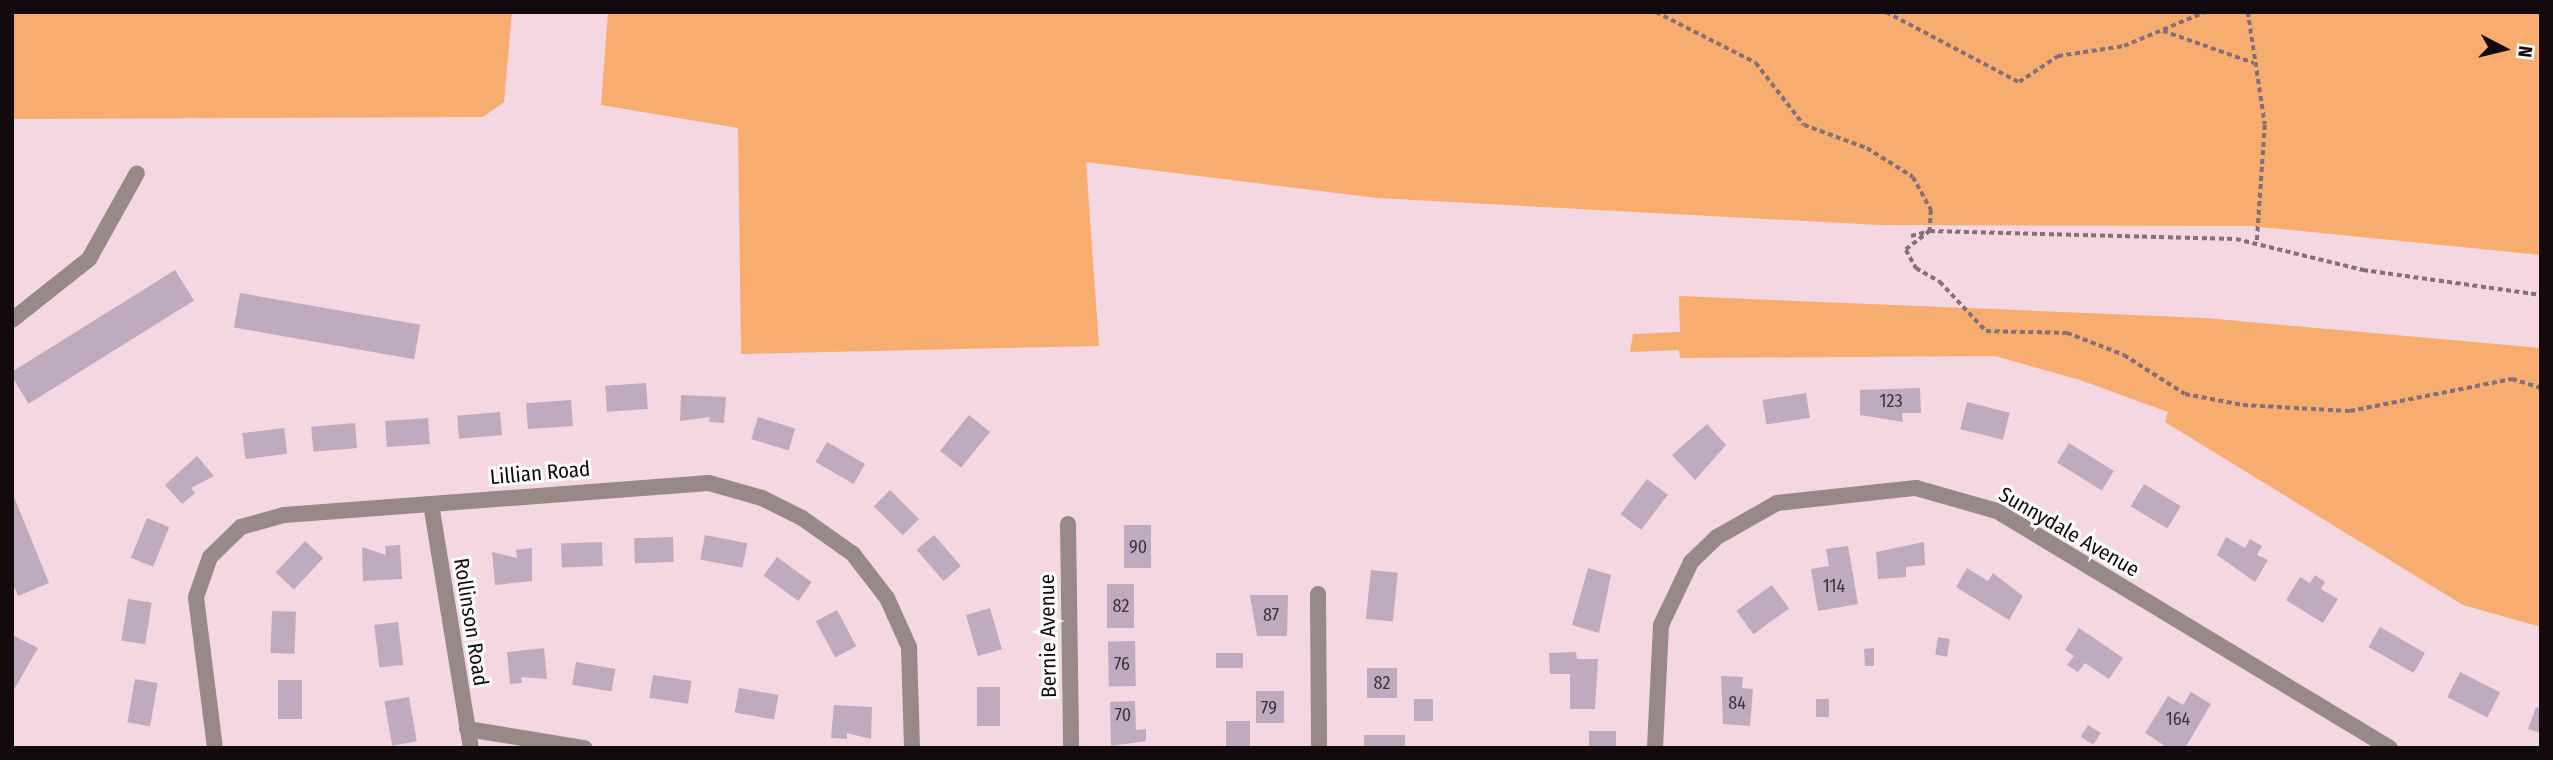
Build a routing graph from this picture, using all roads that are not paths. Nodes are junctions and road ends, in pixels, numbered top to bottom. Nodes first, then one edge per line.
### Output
1 (137, 173) dead end
2 (12, 320) edge
3 (431, 504) junction
4 (1068, 524) dead end
5 (1318, 594) dead end
6 (467, 729) junction
7 (215, 748) edge
8 (471, 748) edge
9 (584, 748) edge
10 (912, 748) edge
11 (1070, 748) edge
12 (1319, 748) edge
13 (1655, 748) edge
14 (2390, 748) edge

1 - 2 street
3 - 6 street, Rollinson Road
3 - 7 street, Lillian Road
3 - 10 street, Lillian Road
4 - 11 street, Bernie Avenue
5 - 12 street
6 - 8 street, Rollinson Road
6 - 9 street
13 - 14 street, Sunnydale Avenue

